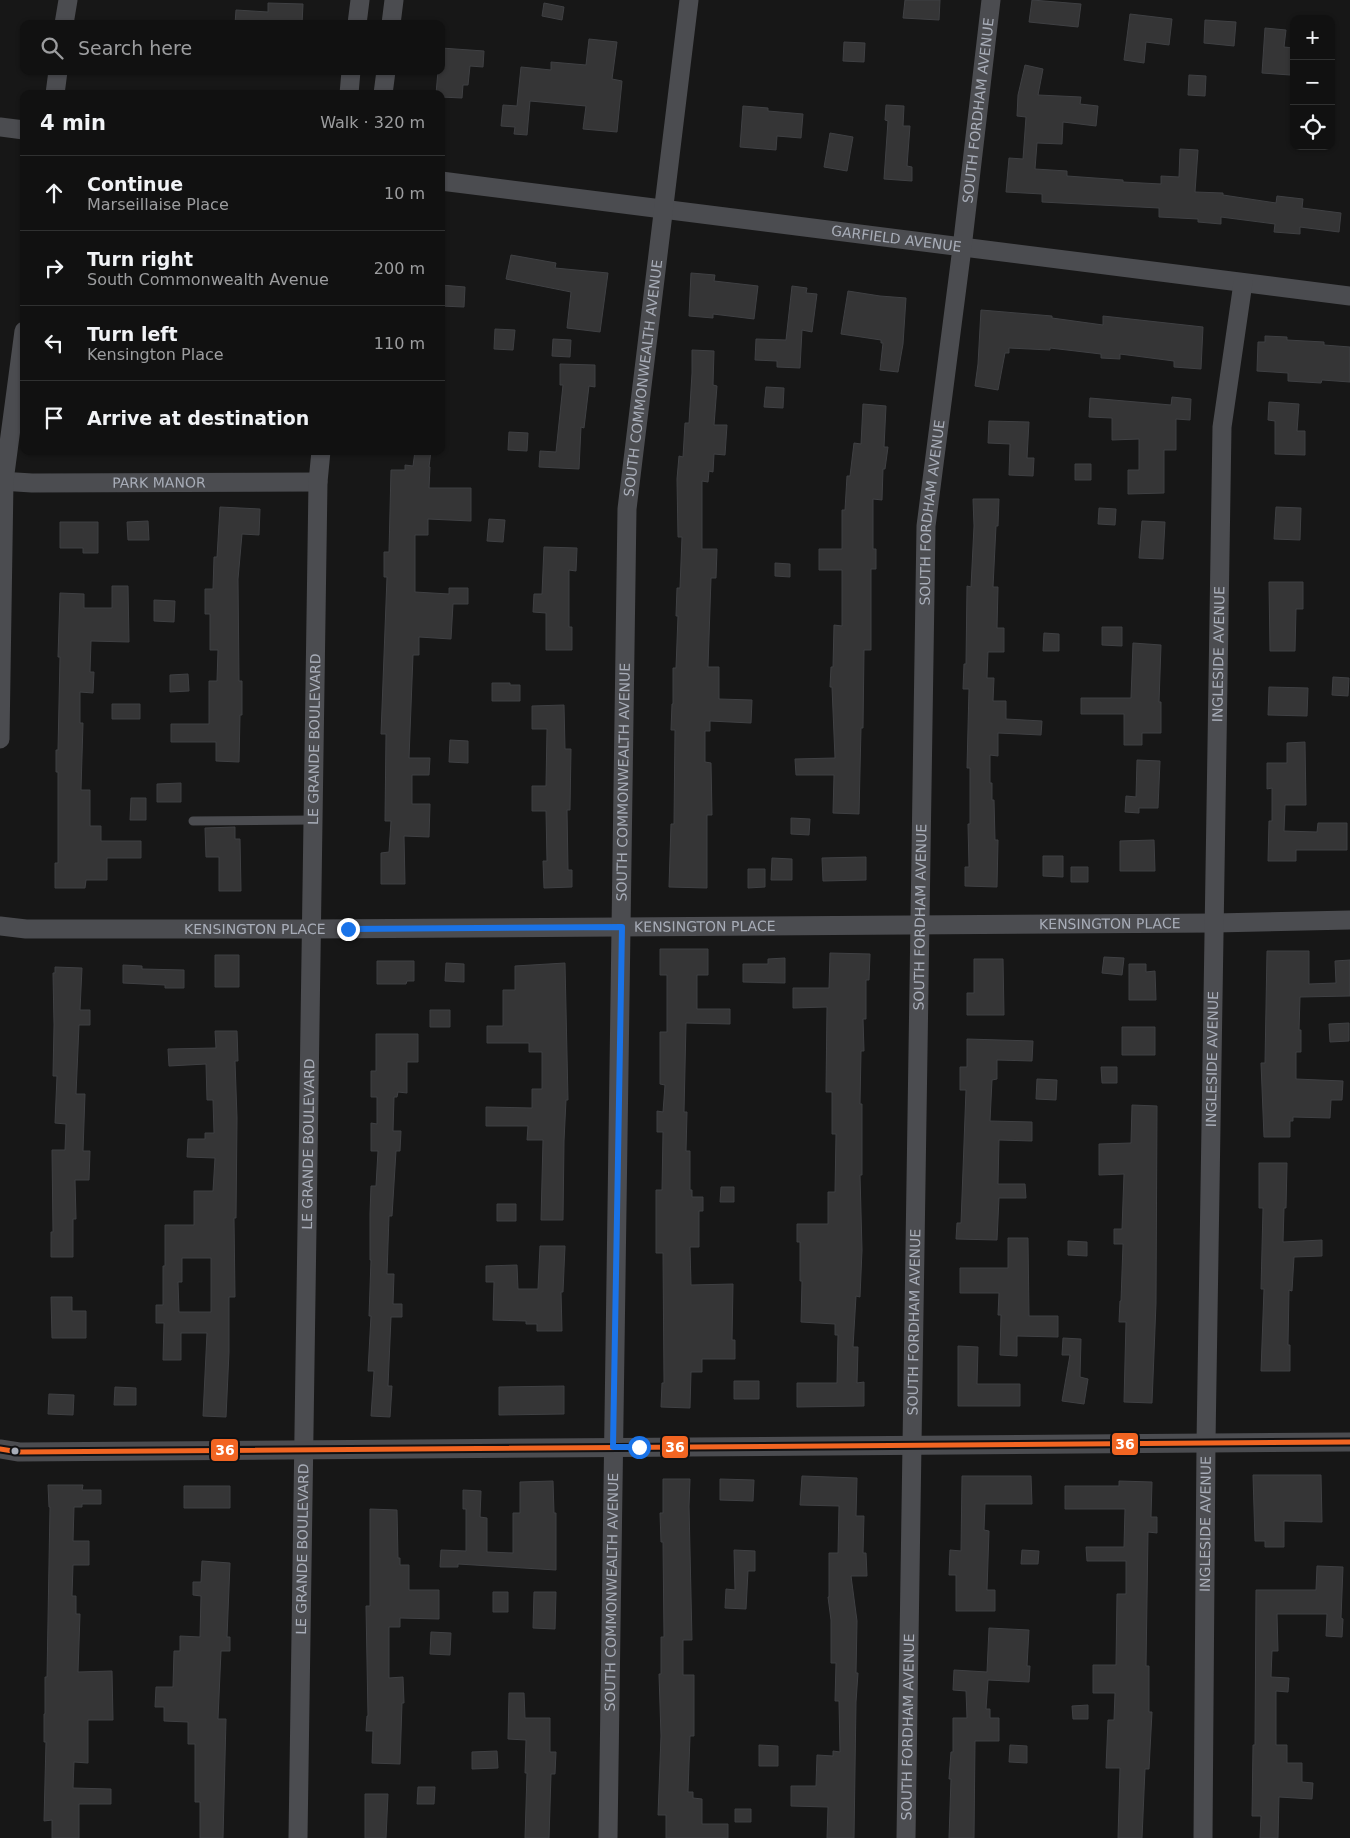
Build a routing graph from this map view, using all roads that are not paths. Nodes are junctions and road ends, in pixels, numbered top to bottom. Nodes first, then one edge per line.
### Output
1 (68, 0) edge
2 (360, 0) edge
3 (394, 0) edge
4 (689, 0) edge
5 (992, 0) edge
6 (65, 20) edge
7 (358, 20) edge
8 (392, 20) edge
9 (57, 75) edge
10 (351, 75) edge
11 (385, 75) edge
12 (56, 90) edge
13 (349, 90) edge
14 (384, 90) edge
15 (0, 127) edge
16 (20, 130) edge
17 (445, 182) edge
18 (664, 210) junction
19 (962, 248) junction
20 (1243, 282) junction
21 (1350, 296) edge
22 (20, 358) edge
23 (321, 455) edge
24 (2, 481) edge
25 (318, 482) junction
26 (0, 739) edge
27 (313, 820) junction
28 (193, 821) dead end
29 (1350, 920) edge
30 (1215, 923) junction
31 (920, 925) junction
32 (0, 926) edge
33 (622, 927) junction
34 (311, 929) junction
35 (1206, 1442) junction
36 (1350, 1442) edge
37 (911, 1445) junction
38 (613, 1447) junction
39 (0, 1449) edge
40 (304, 1449) junction
41 (298, 1838) edge
42 (608, 1838) edge
43 (906, 1838) edge
44 (1203, 1838) edge

1 - 6 street
2 - 7 street
3 - 8 street
4 - 18 street, SOUTH COMMONWEALTH AVENUE
5 - 19 street, SOUTH FORDHAM AVENUE
9 - 12 street
10 - 13 street
11 - 14 street
15 - 16 street
17 - 18 street, GARFIELD AVENUE
18 - 19 street, GARFIELD AVENUE
18 - 33 street, SOUTH COMMONWEALTH AVENUE
19 - 20 street, GARFIELD AVENUE
19 - 31 street, SOUTH FORDHAM AVENUE
20 - 21 street, GARFIELD AVENUE
20 - 30 street, INGLESIDE AVENUE
22 - 24 street
23 - 25 street, LE GRANDE BOULEVARD
24 - 25 street, PARK MANOR
24 - 26 street
25 - 27 street, LE GRANDE BOULEVARD
27 - 28 lane
27 - 34 street, LE GRANDE BOULEVARD
29 - 30 street, KENSINGTON PLACE
30 - 31 street, KENSINGTON PLACE
30 - 35 street, INGLESIDE AVENUE
31 - 33 street, KENSINGTON PLACE
31 - 37 street, SOUTH FORDHAM AVENUE
32 - 34 street, KENSINGTON PLACE
33 - 34 street, KENSINGTON PLACE
33 - 38 street, SOUTH COMMONWEALTH AVENUE
34 - 40 street, LE GRANDE BOULEVARD
35 - 36 street
35 - 37 street
35 - 44 street, INGLESIDE AVENUE
37 - 38 street
37 - 43 street, SOUTH FORDHAM AVENUE
38 - 40 street
38 - 42 street, SOUTH COMMONWEALTH AVENUE
39 - 40 street
40 - 41 street, LE GRANDE BOULEVARD

